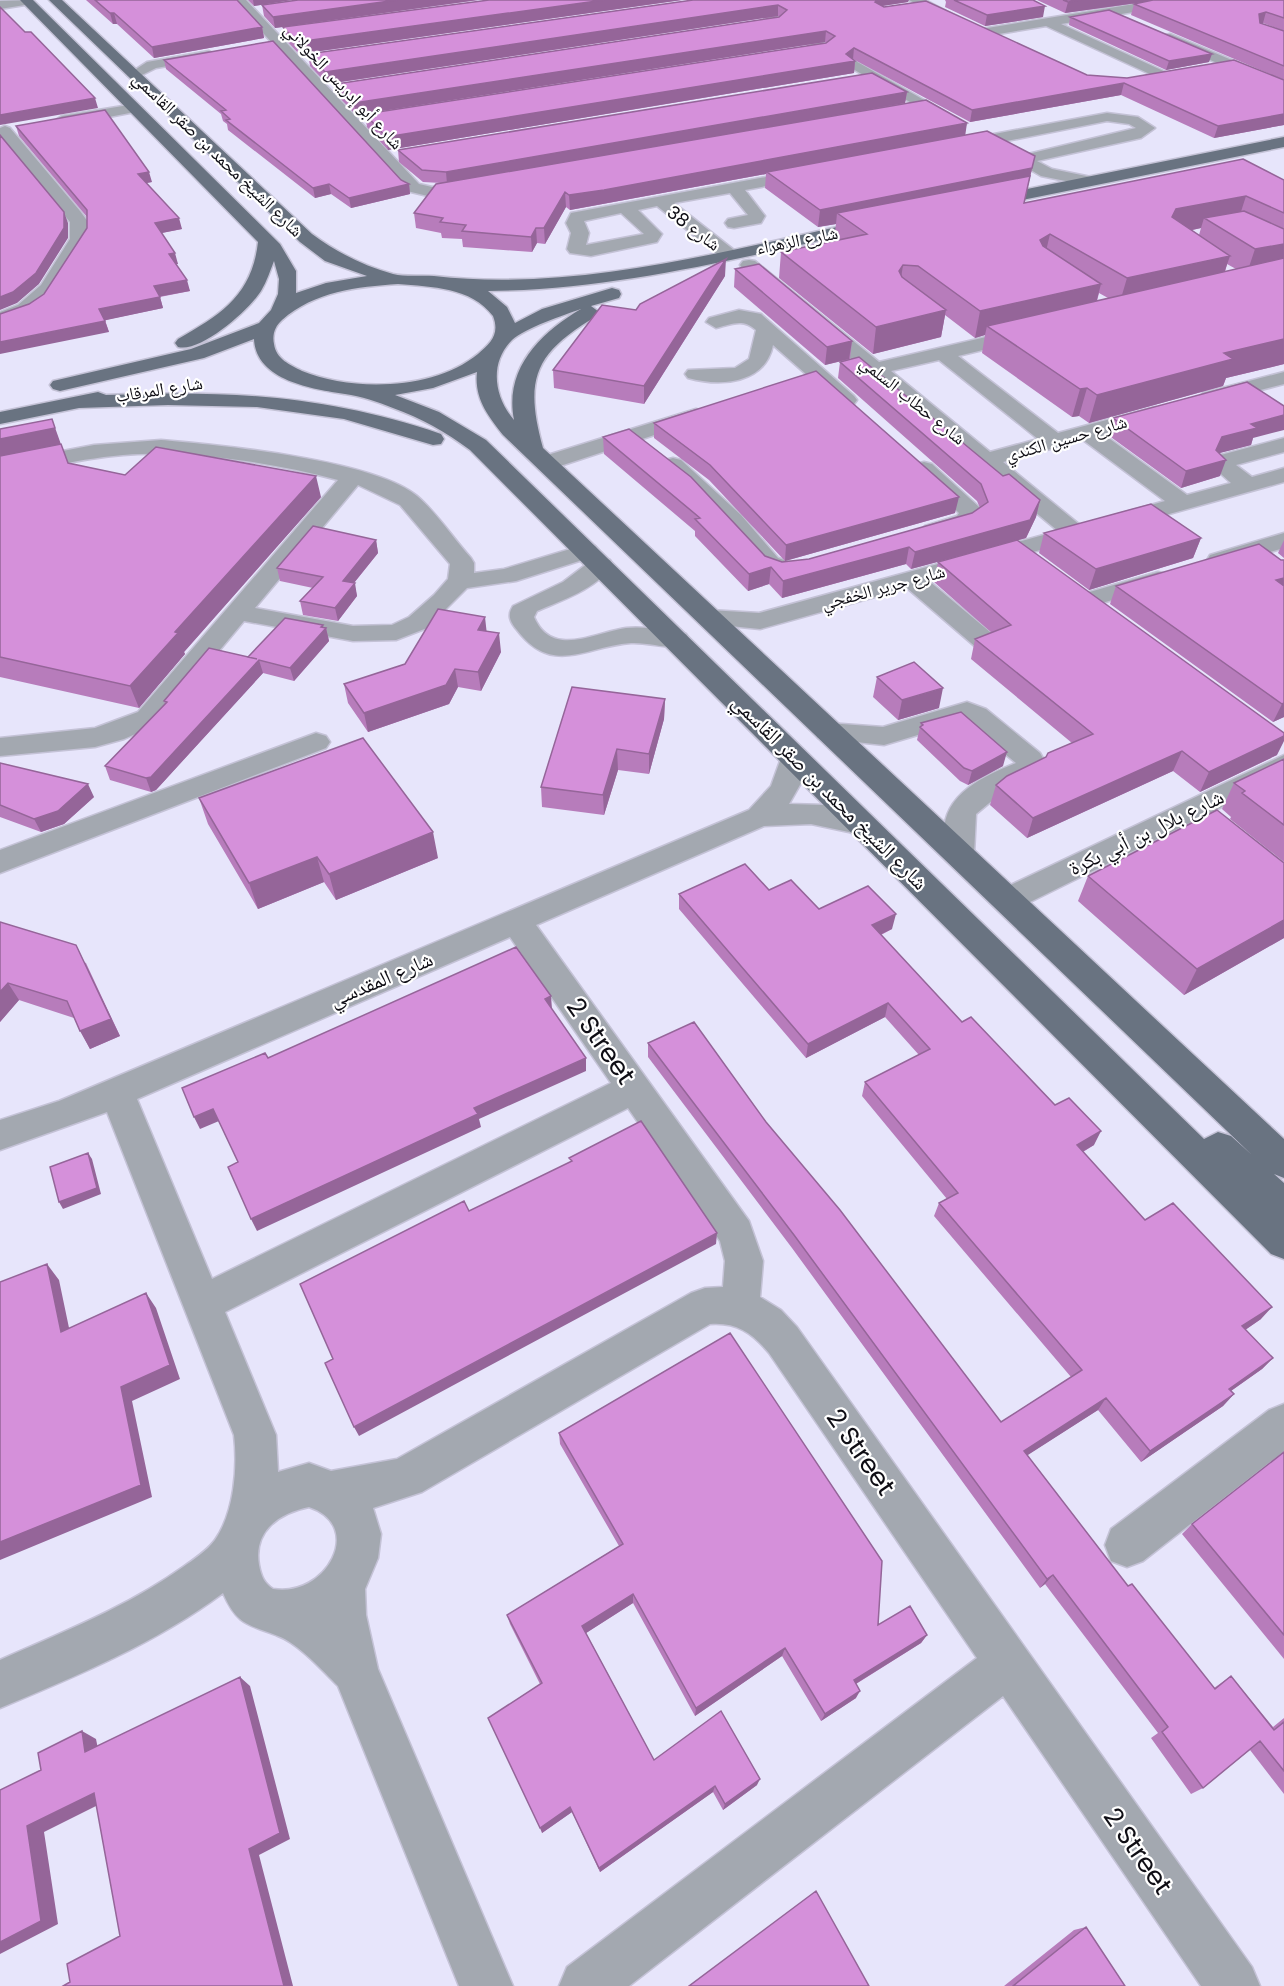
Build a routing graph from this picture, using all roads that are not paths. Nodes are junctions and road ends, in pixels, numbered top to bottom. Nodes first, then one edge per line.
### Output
1 (55, 0) edge
2 (239, 0) edge
3 (740, 0) edge
4 (1091, 0) edge
5 (1182, 0) edge
6 (26, 1) edge
7 (955, 1) edge
8 (921, 3) edge
9 (0, 5) edge
10 (904, 9) edge
11 (1112, 11) junction
12 (1045, 16) junction
13 (1130, 21) edge
14 (778, 22) junction
15 (757, 25) edge
16 (981, 33) junction
17 (1009, 46) edge
18 (1131, 47) edge
19 (825, 48) junction
20 (1109, 51) junction
21 (220, 52) edge
22 (803, 52) edge
23 (317, 58) edge
24 (296, 61) junction
25 (121, 62) junction
26 (161, 63) junction
27 (1221, 64) junction
28 (1177, 71) junction
29 (134, 75) junction
30 (873, 76) junction
31 (850, 80) edge
32 (1134, 82) edge
33 (1284, 87) edge
34 (345, 88) edge
35 (323, 91) junction
36 (926, 106) junction
37 (135, 108) junction
38 (903, 110) edge
39 (374, 118) edge
40 (351, 122) junction
41 (52, 123) edge
42 (28, 127) edge
43 (2, 131) edge
44 (987, 140) junction
45 (1284, 142) edge
46 (937, 150) edge
47 (405, 154) edge
48 (1284, 156) edge
49 (384, 157) junction
50 (1022, 160) junction
51 (1036, 168) junction
52 (823, 171) edge
53 (1090, 181) junction
54 (488, 184) edge
55 (735, 188) junction
56 (1035, 192) junction
57 (663, 204) junction
58 (628, 210) edge
59 (897, 220) edge
60 (290, 222) junction
61 (734, 223) dead end
62 (891, 237) edge
63 (267, 241) junction
64 (728, 254) junction
65 (379, 255) dead end
66 (418, 262) dead end
67 (749, 265) junction
68 (647, 270) junction
69 (398, 279) junction
70 (449, 284) junction
71 (628, 290) junction
72 (280, 311) junction
73 (0, 319) edge
74 (716, 322) dead end
75 (266, 327) junction
76 (766, 328) junction
77 (1045, 329) edge
78 (953, 333) dead end
79 (497, 346) junction
80 (971, 347) junction
81 (942, 353) junction
82 (876, 369) junction
83 (114, 374) junction
84 (1284, 378) edge
85 (224, 379) dead end
86 (263, 379) dead end
87 (319, 384) junction
88 (347, 388) junction
89 (43, 389) dead end
90 (77, 402) junction
91 (864, 416) edge
92 (0, 418) edge
93 (1086, 432) junction
94 (633, 435) junction
95 (1054, 441) junction
96 (1284, 445) edge
97 (540, 457) junction
98 (911, 457) edge
99 (986, 460) junction
100 (0, 470) edge
101 (1284, 475) edge
102 (354, 476) junction
103 (1007, 477) junction
104 (514, 478) junction
105 (1248, 485) junction
106 (967, 487) junction
107 (1184, 504) junction
108 (1077, 534) junction
109 (917, 535) edge
110 (1284, 540) edge
111 (1254, 550) junction
112 (1017, 551) junction
113 (594, 558) junction
114 (1276, 565) edge
115 (808, 566) edge
116 (1042, 570) edge
117 (913, 579) junction
118 (459, 582) junction
119 (238, 612) junction
120 (709, 618) junction
121 (1111, 620) edge
122 (760, 621) junction
123 (677, 640) junction
124 (987, 643) edge
125 (744, 651) junction
126 (828, 732) junction
127 (316, 742) dead end
128 (0, 747) edge
129 (1281, 750) edge
130 (794, 757) junction
131 (1194, 809) junction
132 (759, 817) junction
133 (863, 825) junction
134 (1221, 831) edge
135 (959, 854) junction
136 (0, 862) edge
137 (1007, 900) junction
138 (516, 921) junction
139 (635, 1088) junction
140 (117, 1092) junction
141 (1134, 1093) junction
142 (0, 1135) edge
143 (1284, 1162) edge
144 (1284, 1206) edge
145 (1284, 1242) edge
146 (202, 1304) junction
147 (738, 1306) junction
148 (1284, 1425) edge
149 (255, 1435) junction
150 (407, 1477) junction
151 (321, 1489) junction
152 (252, 1512) junction
153 (360, 1543) junction
154 (1127, 1545) dead end
155 (234, 1553) junction
156 (342, 1587) junction
157 (268, 1607) junction
158 (163, 1608) junction
159 (1008, 1663) junction
160 (355, 1670) junction
161 (0, 1684) edge
162 (486, 1986) edge
163 (586, 1986) edge
164 (1233, 1986) edge

1 - 25 main road, شارع الشيخ محمد بن صقر القاسمي
2 - 24 street, شارع أبو إدريس الخولاني
3 - 14 street
4 - 11 street
5 - 11 street
6 - 9 street
6 - 37 main road, شارع الشيخ محمد بن صقر القاسمي
7 - 8 street
8 - 10 street
8 - 16 street
11 - 12 street
11 - 13 street
12 - 16 street
12 - 20 street
14 - 15 street
14 - 19 street
16 - 17 street
18 - 20 street
19 - 22 street
19 - 30 street
20 - 28 street
21 - 26 street
23 - 24 street
24 - 35 street, شارع أبو إدريس الخولاني
25 - 26 street
25 - 29 main road, شارع الشيخ محمد بن صقر القاسمي
26 - 29 street
27 - 28 street
27 - 28 street
27 - 33 street
28 - 32 street
29 - 60 main road, شارع الشيخ محمد بن صقر القاسمي
30 - 31 street
30 - 36 street
34 - 35 street
35 - 40 street, شارع أبو إدريس الخولاني
36 - 38 street
36 - 44 street
37 - 41 street
37 - 63 main road, شارع الشيخ محمد بن صقر القاسمي
39 - 40 street
40 - 49 street, شارع أبو إدريس الخولاني
42 - 43 street
43 - 73 street
44 - 46 street
44 - 50 street
44 - 50 street
45 - 53 main road
47 - 49 street
48 - 56 main road
49 - 54 street, شارع أبو إدريس الخولاني
50 - 51 street
51 - 53 street
51 - 56 street
52 - 55 street
53 - 56 main road
55 - 57 street
55 - 61 street
57 - 58 street
57 - 64 street, شارع 38
59 - 64 main road, شارع الزهراء
60 - 65 main road
60 - 69 main road, شارع الشيخ محمد بن صقر القاسمي
62 - 67 main road, شارع الزهراء
63 - 72 main road, شارع الشيخ محمد بن صقر القاسمي
63 - 83 main road
64 - 68 main road, شارع الزهراء
66 - 68 main road
67 - 71 main road, شارع الزهراء
67 - 82 street, شارع حطاب السلمي
68 - 70 main road, شارع الزهراء
69 - 70 main road, شارع الزهراء
69 - 72 main road
70 - 79 main road
71 - 79 main road, شارع الزهراء
71 - 97 main road
72 - 75 main road
74 - 76 street
75 - 83 main road, شارع المرقاب
75 - 87 main road
76 - 91 street
76 - 94 street
77 - 80 street
78 - 80 street
79 - 88 main road, شارع الزهراء
79 - 97 main road, شارع الشيخ محمد بن صقر القاسمي
80 - 81 street
81 - 82 street
81 - 95 street
82 - 99 street, شارع حطاب السلمي
83 - 89 main road, شارع المرقاب
84 - 93 street, شارع حسين الكندي
85 - 90 main road, شارع المرقاب
86 - 87 main road
87 - 88 main road
88 - 104 main road, شارع الشيخ محمد بن صقر القاسمي
90 - 92 main road, شارع المرقاب
90 - 104 main road
93 - 95 street, شارع حسين الكندي
93 - 107 street
94 - 97 street
94 - 115 street
95 - 99 street, شارع حسين الكندي
96 - 105 street
97 - 120 main road, شارع الشيخ محمد بن صقر القاسمي
98 - 106 street
99 - 103 street, شارع حطاب السلمي
100 - 102 street
101 - 105 street, شارع جرير الخفجي
102 - 118 street
102 - 119 street
103 - 106 street
103 - 108 street, شارع حطاب السلمي
104 - 113 main road, شارع الشيخ محمد بن صقر القاسمي
105 - 107 street, شارع جرير الخفجي
106 - 109 street
107 - 108 street, شارع جرير الخفجي
108 - 112 street, شارع جرير الخفجي
110 - 111 street
111 - 114 street
111 - 121 street
112 - 116 street
112 - 117 street, شارع جرير الخفجي
113 - 118 street
113 - 123 main road, شارع الشيخ محمد بن صقر القاسمي
113 - 123 street
117 - 122 street, شارع جرير الخفجي
117 - 124 street
118 - 119 street
119 - 128 street
120 - 122 street, شارع جرير الخفجي
120 - 125 main road, شارع الشيخ محمد بن صقر القاسمي
122 - 125 street
123 - 130 main road, شارع الشيخ محمد بن صقر القاسمي
125 - 126 main road, شارع الشيخ محمد بن صقر القاسمي
126 - 135 main road, شارع الشيخ محمد بن صقر القاسمي
126 - 135 street
127 - 136 street
129 - 131 street, شارع بلال بن أبي بكرة
130 - 132 street, شارع المقدسي
130 - 133 main road, شارع الشيخ محمد بن صقر القاسمي
131 - 134 street
131 - 137 street, شارع بلال بن أبي بكرة
132 - 133 street, شارع المقدسي
132 - 138 street, شارع المقدسي
133 - 141 main road, شارع الشيخ محمد بن صقر القاسمي
135 - 137 main road, شارع الشيخ محمد بن صقر القاسمي
137 - 143 main road, شارع الشيخ محمد بن صقر القاسمي
138 - 139 street, 2 Street
138 - 140 street, شارع المقدسي
139 - 146 street
139 - 147 street, 2 Street
140 - 142 street, شارع المقدسي
140 - 146 street
141 - 144 main road
141 - 145 main road, شارع الشيخ محمد بن صقر القاسمي
146 - 149 street
147 - 150 street
147 - 159 street, 2 Street
148 - 154 street
149 - 151 street
149 - 152 street
150 - 151 street
150 - 153 street
151 - 152 street
151 - 153 street
152 - 155 street
153 - 156 street
155 - 157 street
155 - 158 street
156 - 157 street
156 - 160 street
157 - 158 street
157 - 160 street
158 - 161 street
159 - 163 street
159 - 164 street, 2 Street
160 - 162 street

